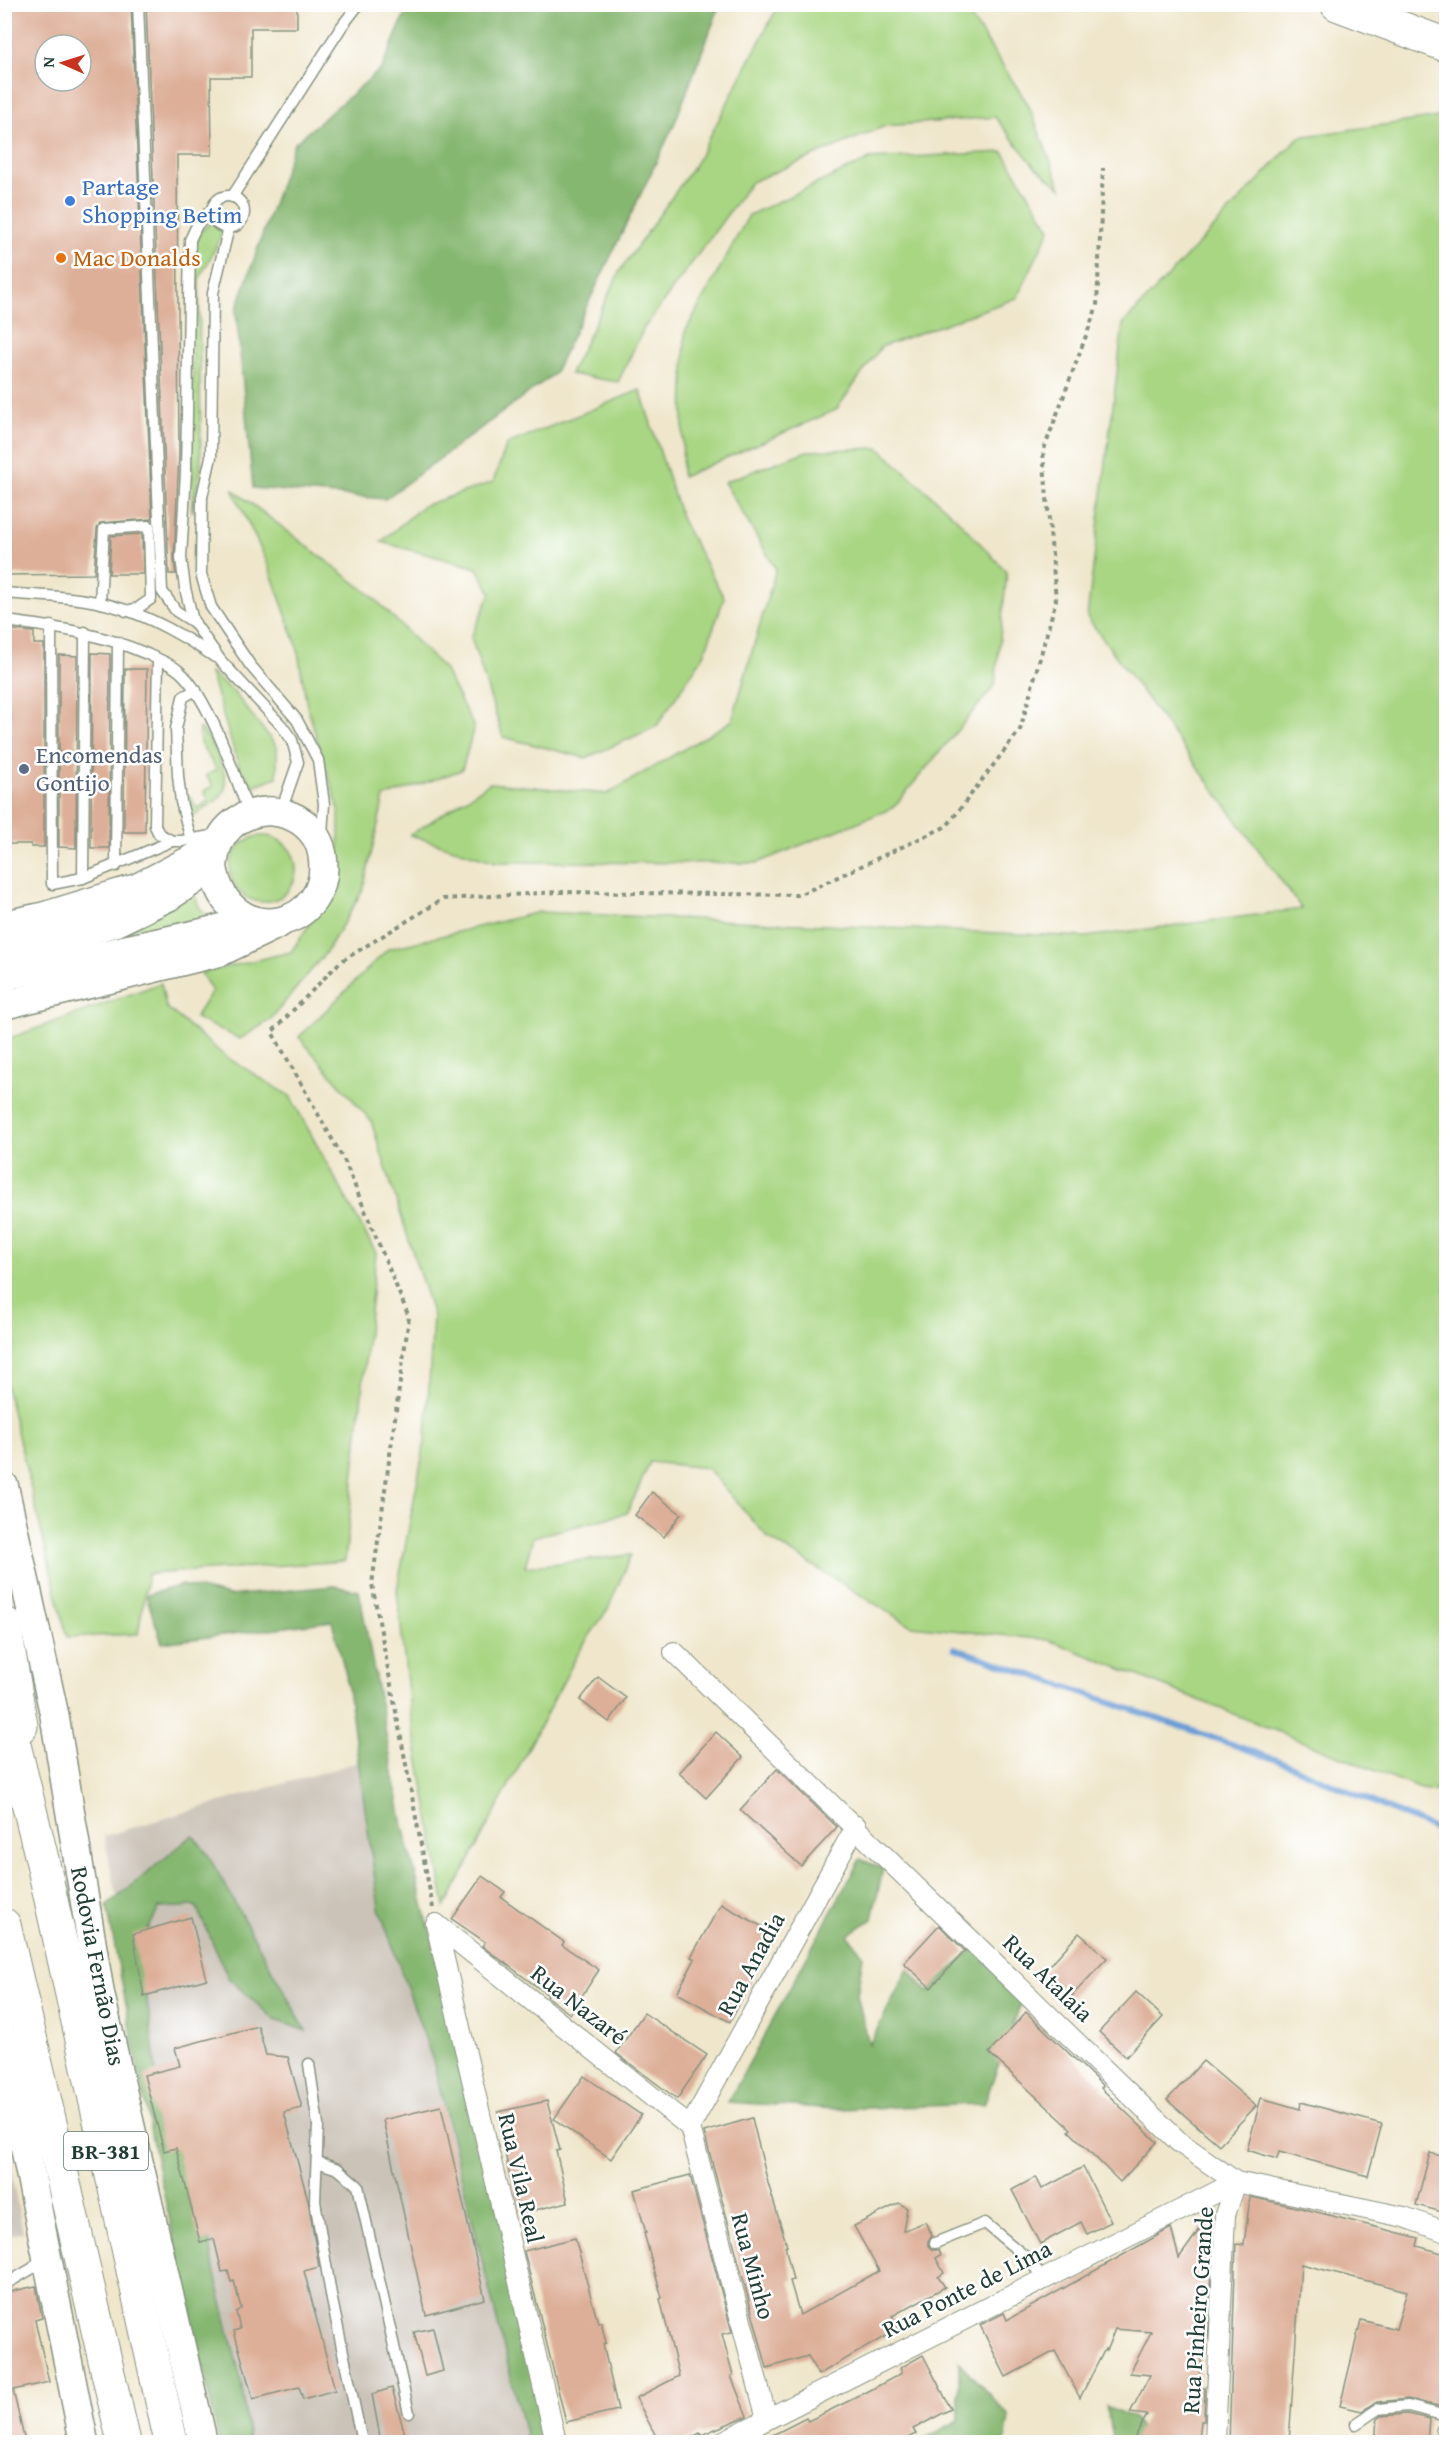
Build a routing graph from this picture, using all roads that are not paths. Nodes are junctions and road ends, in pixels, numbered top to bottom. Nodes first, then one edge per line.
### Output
1 (138, 4) edge
2 (359, 4) edge
3 (1337, 4) edge
4 (1446, 45) edge
5 (232, 197) junction
6 (212, 209) junction
7 (229, 227) junction
8 (4, 592) edge
9 (100, 603) junction
10 (126, 611) junction
11 (4, 621) edge
12 (195, 623) junction
13 (51, 626) junction
14 (85, 632) junction
15 (118, 642) junction
16 (159, 659) junction
17 (220, 661) junction
18 (196, 690) junction
19 (281, 812) junction
20 (249, 814) junction
21 (172, 841) junction
22 (211, 846) junction
23 (321, 847) junction
24 (116, 866) junction
25 (83, 878) junction
26 (253, 920) junction
27 (284, 921) junction
28 (4, 925) edge
29 (4, 954) edge
30 (4, 976) edge
31 (4, 1005) edge
32 (4, 1486) edge
33 (4, 1623) edge
34 (674, 1652) dead end
35 (4, 1704) edge
36 (856, 1826) junction
37 (44, 1867) junction
38 (436, 1924) joint
39 (4, 1925) edge
40 (4, 2042) edge
41 (309, 2064) dead end
42 (690, 2127) junction
43 (317, 2162) junction
44 (1236, 2182) junction
45 (1446, 2232) edge
46 (935, 2243) dead end
47 (46, 2252) junction
48 (1044, 2279) junction
49 (4, 2284) edge
50 (409, 2413) dead end
51 (1446, 2415) edge
52 (766, 2419) junction
53 (1356, 2424) dead end
54 (1446, 2432) edge
55 (84, 2442) edge
56 (124, 2442) edge
57 (171, 2442) edge
58 (203, 2442) edge
59 (362, 2442) edge
60 (556, 2442) edge
61 (722, 2442) edge
62 (1215, 2442) edge
63 (1445, 2442) edge

1 - 12 lane
2 - 5 lane
3 - 4 highway
5 - 6 lane
5 - 7 lane
6 - 7 lane
6 - 12 lane
7 - 23 lane
8 - 9 lane
9 - 10 lane
9 - 10 lane
10 - 17 lane
11 - 13 lane
12 - 17 lane
13 - 14 lane
13 - 25 lane
14 - 15 lane
14 - 25 lane
15 - 16 lane
15 - 24 lane
16 - 18 lane
16 - 21 lane
17 - 19 lane
18 - 20 lane
18 - 22 lane
19 - 20 main road
19 - 23 main road
20 - 22 main road
21 - 22 lane
21 - 24 lane
22 - 26 main road
22 - 28 main road
22 - 29 main road
23 - 27 main road
24 - 25 lane
26 - 27 main road
26 - 30 main road
27 - 31 main road
32 - 58 main road, Rodovia Fernão Dias / BR-381
33 - 37 highway
34 - 36 street, Rua Atalaia
35 - 37 highway, Rodovia Fernão Dias / BR-381
36 - 42 street, Rua Anadia
36 - 44 street, Rua Atalaia
37 - 57 highway, Rodovia Fernão Dias / BR-381
38 - 42 street, Rua Nazaré
38 - 60 street, Rua Vila Real
39 - 56 highway, BR-381
40 - 47 main road, BR-381
41 - 43 lane
42 - 52 street, Rua Minho
43 - 50 lane
43 - 59 lane
44 - 45 street, Rua Atalaia
44 - 48 street, Rua Ponte de Lima
44 - 62 street, Rua Pinheiro Grande
46 - 48 lane
47 - 49 lane
47 - 55 main road, BR-381
48 - 52 street, Rua Ponte de Lima
51 - 53 lane
52 - 61 street, Rua Ponte de Lima
54 - 63 street

